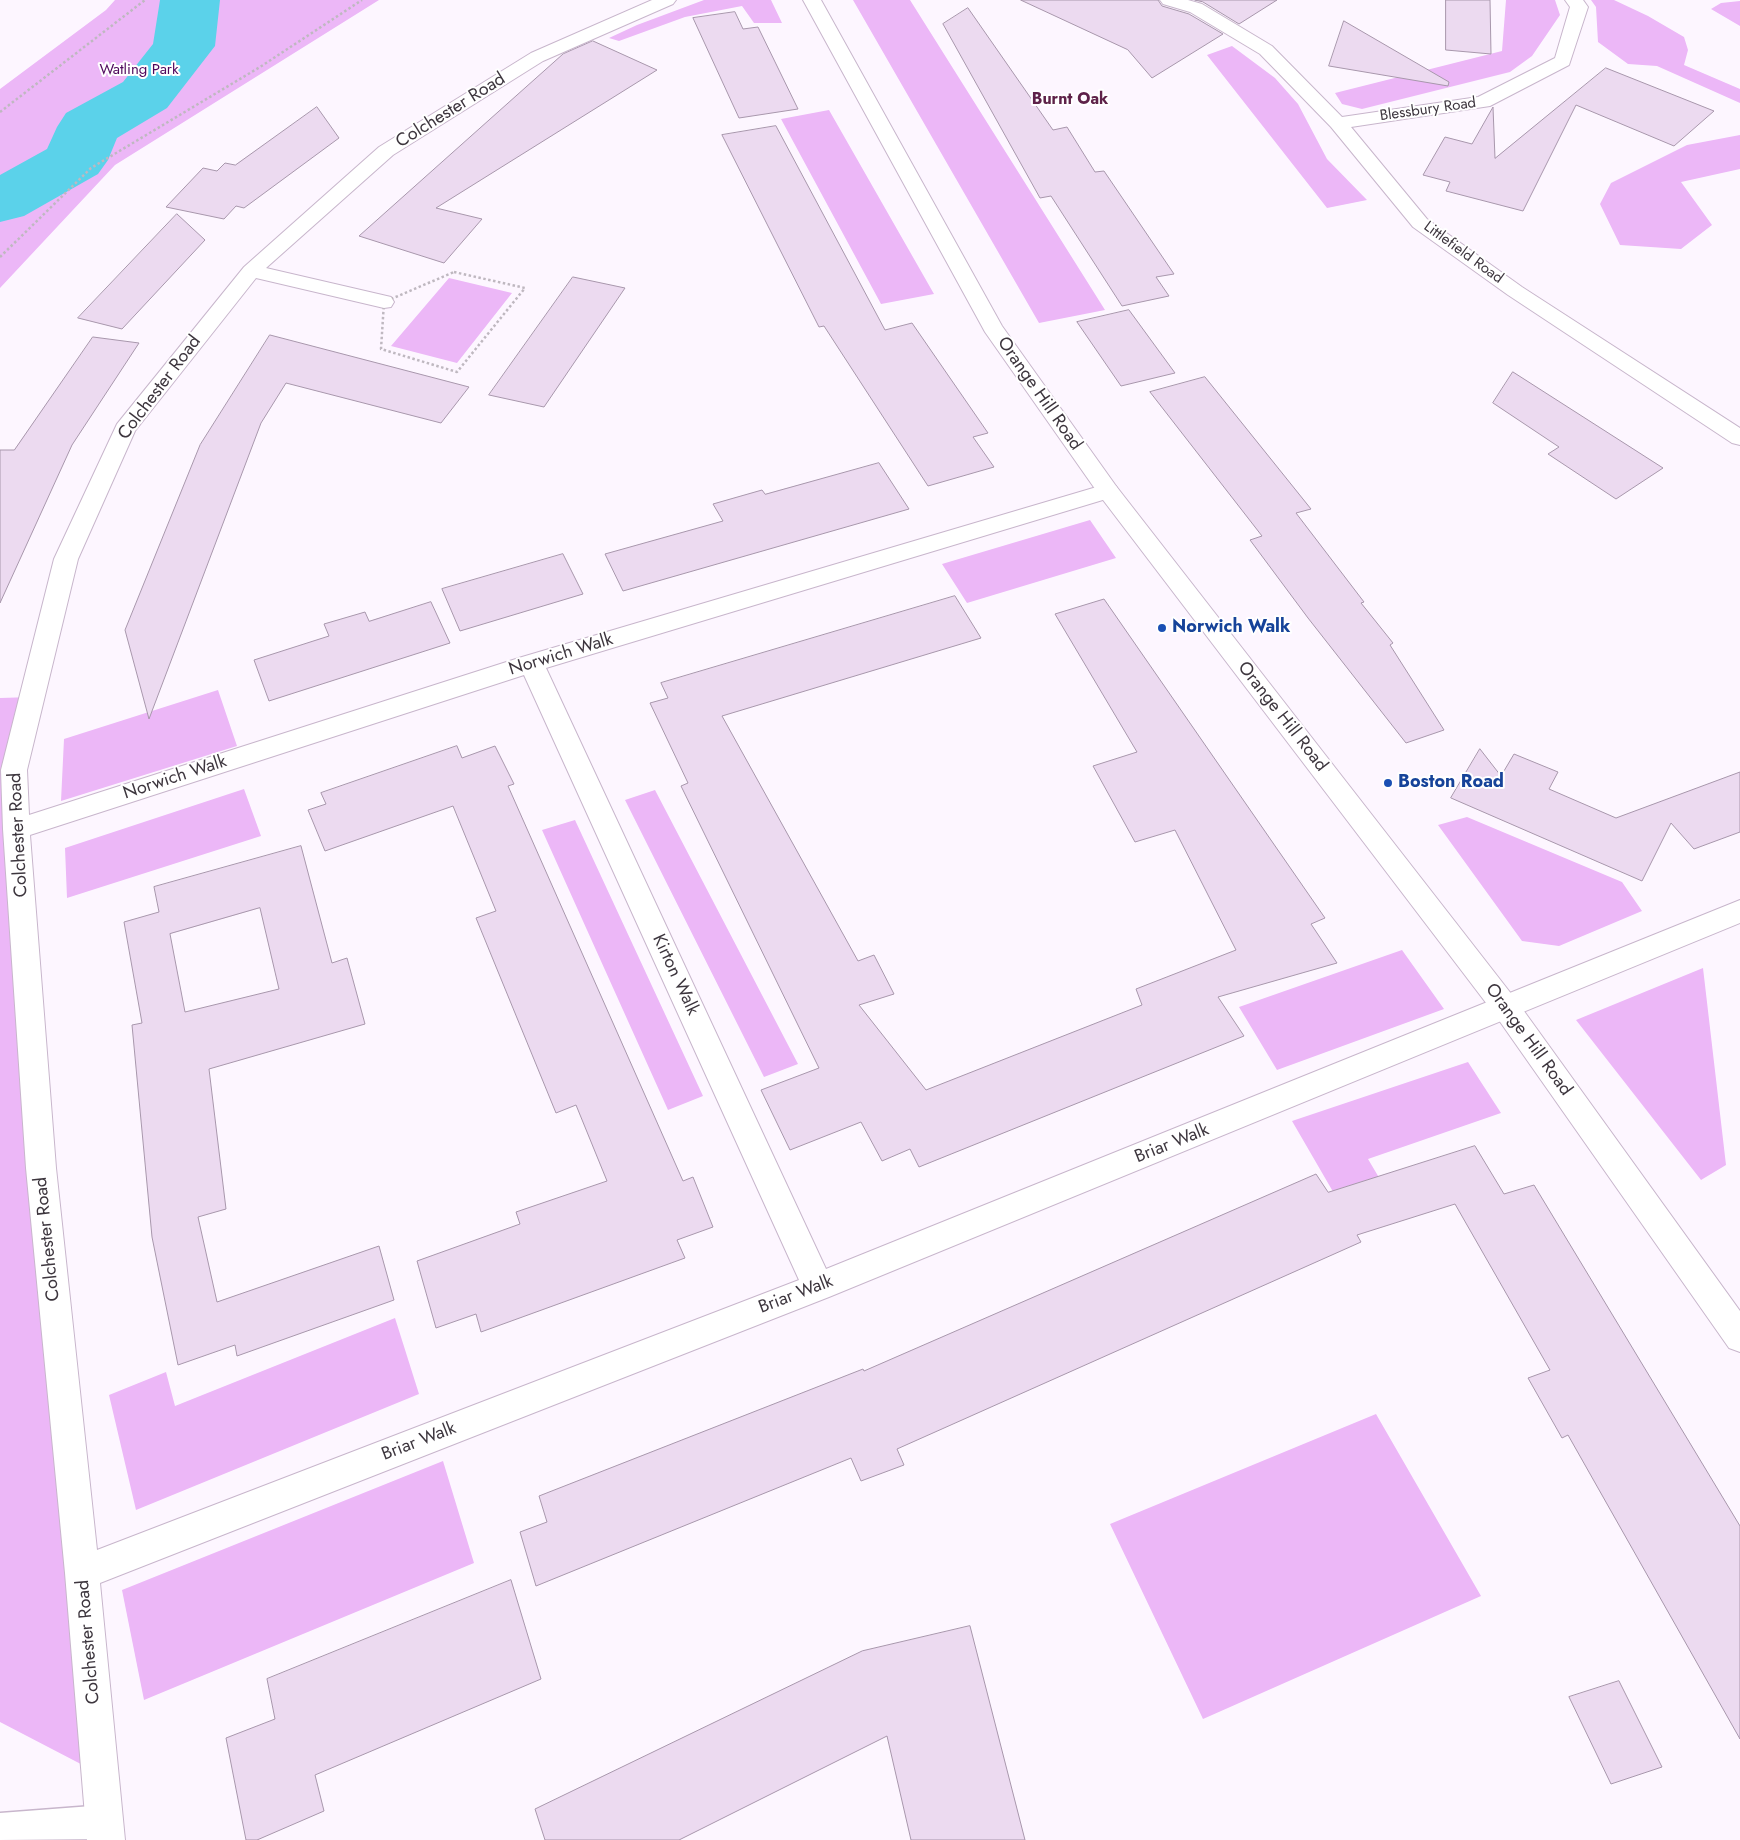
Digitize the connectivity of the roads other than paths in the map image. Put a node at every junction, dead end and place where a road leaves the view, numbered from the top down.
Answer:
1 (667, 0) edge
2 (812, 0) edge
3 (1170, 0) edge
4 (1574, 0) edge
5 (1338, 124) junction
6 (251, 271) junction
7 (384, 302) road end
8 (1740, 438) edge
9 (1108, 491) junction
10 (531, 663) junction
11 (16, 829) junction
12 (1740, 911) edge
13 (1506, 1008) junction
14 (818, 1287) junction
15 (1740, 1337) edge
16 (82, 1573) junction
17 (0, 1830) edge
18 (105, 1831) edge

1 - 6 street, Colchester Road
2 - 9 street, Orange Hill Road
3 - 5 street, Littlefield Road
4 - 5 street, Blessbury Road
5 - 8 street, Littlefield Road
6 - 7 street
6 - 11 street, Colchester Road
9 - 10 street, Norwich Walk
9 - 13 street, Orange Hill Road
10 - 11 street, Norwich Walk
10 - 14 street, Kirton Walk
11 - 16 street, Colchester Road
12 - 13 street
13 - 14 street, Briar Walk
13 - 15 street, Orange Hill Road
14 - 16 street, Briar Walk
16 - 18 street, Colchester Road
17 - 18 lane

